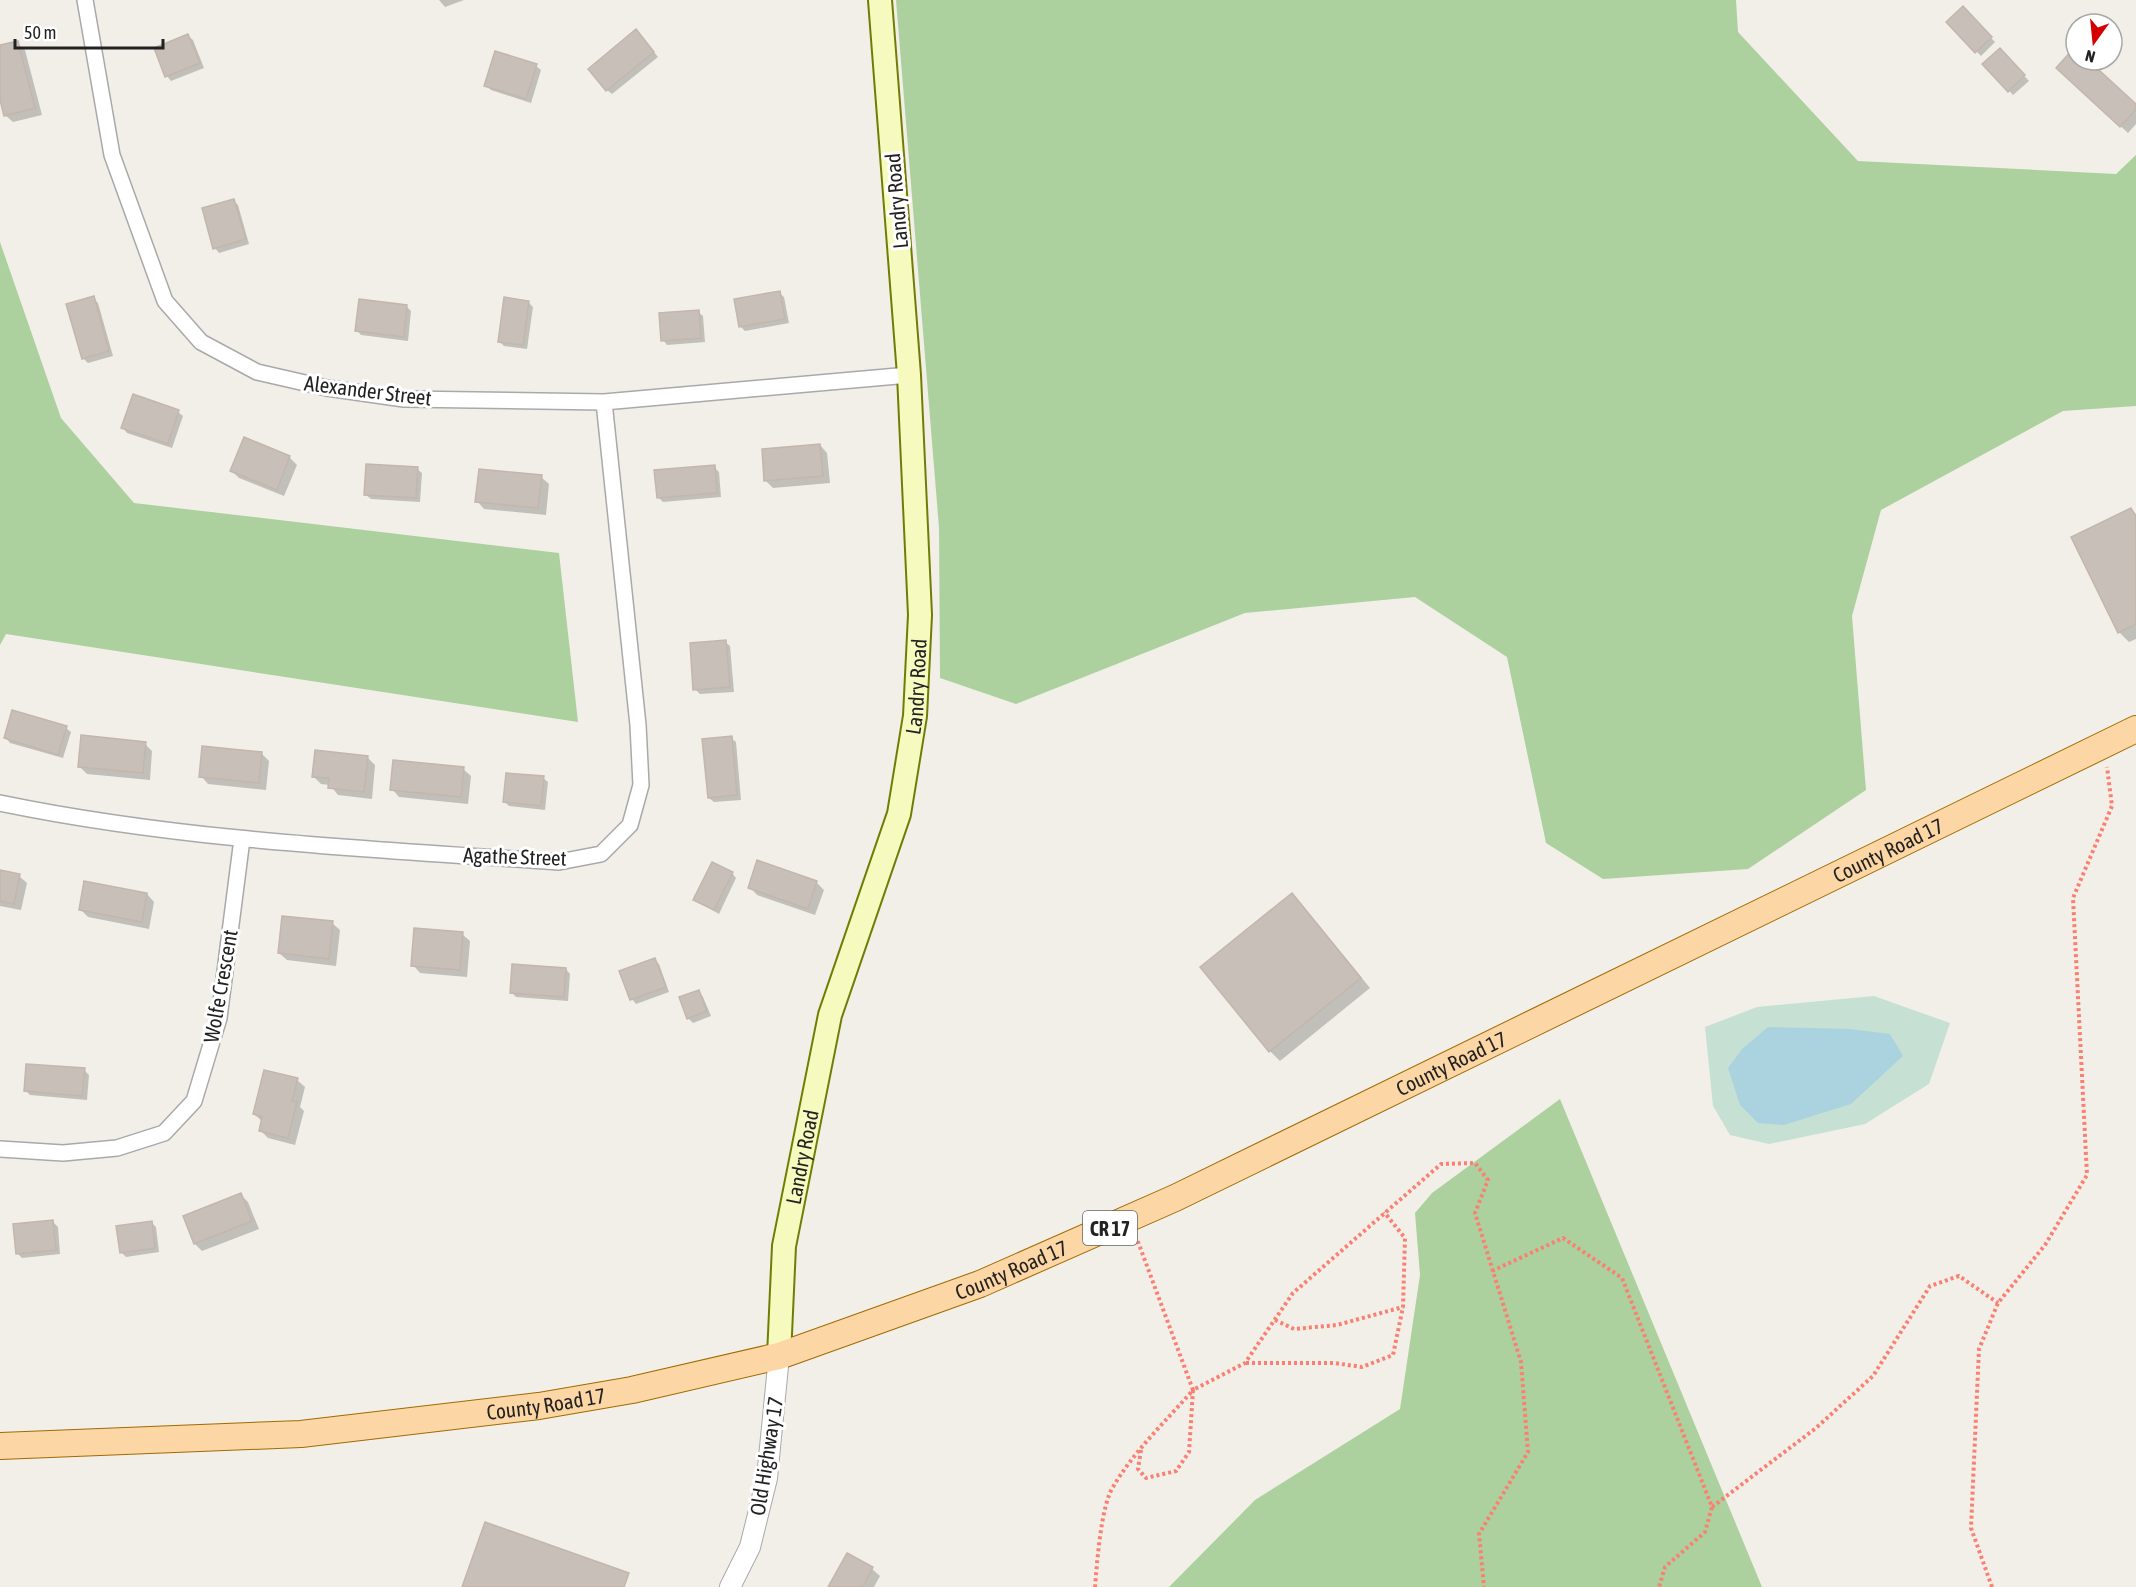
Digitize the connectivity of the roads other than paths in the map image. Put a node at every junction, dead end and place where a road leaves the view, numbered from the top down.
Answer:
1 (85, 0) edge
2 (880, 0) edge
3 (909, 375) junction
4 (604, 402) junction
5 (2136, 729) edge
6 (0, 803) edge
7 (242, 839) junction
8 (0, 1149) edge
9 (779, 1356) junction
10 (0, 1446) edge
11 (730, 1587) edge

1 - 4 street, Alexander Street
2 - 3 main road, Landry Road
3 - 4 street, Alexander Street
3 - 9 main road, Landry Road
4 - 7 street, Agathe Street
5 - 9 main road, County Road 17 / CR 17
6 - 7 street, Agathe Street
7 - 8 street, Wolfe Crescent
9 - 10 main road, County Road 17 / CR 17
9 - 11 street, Old Highway 17

